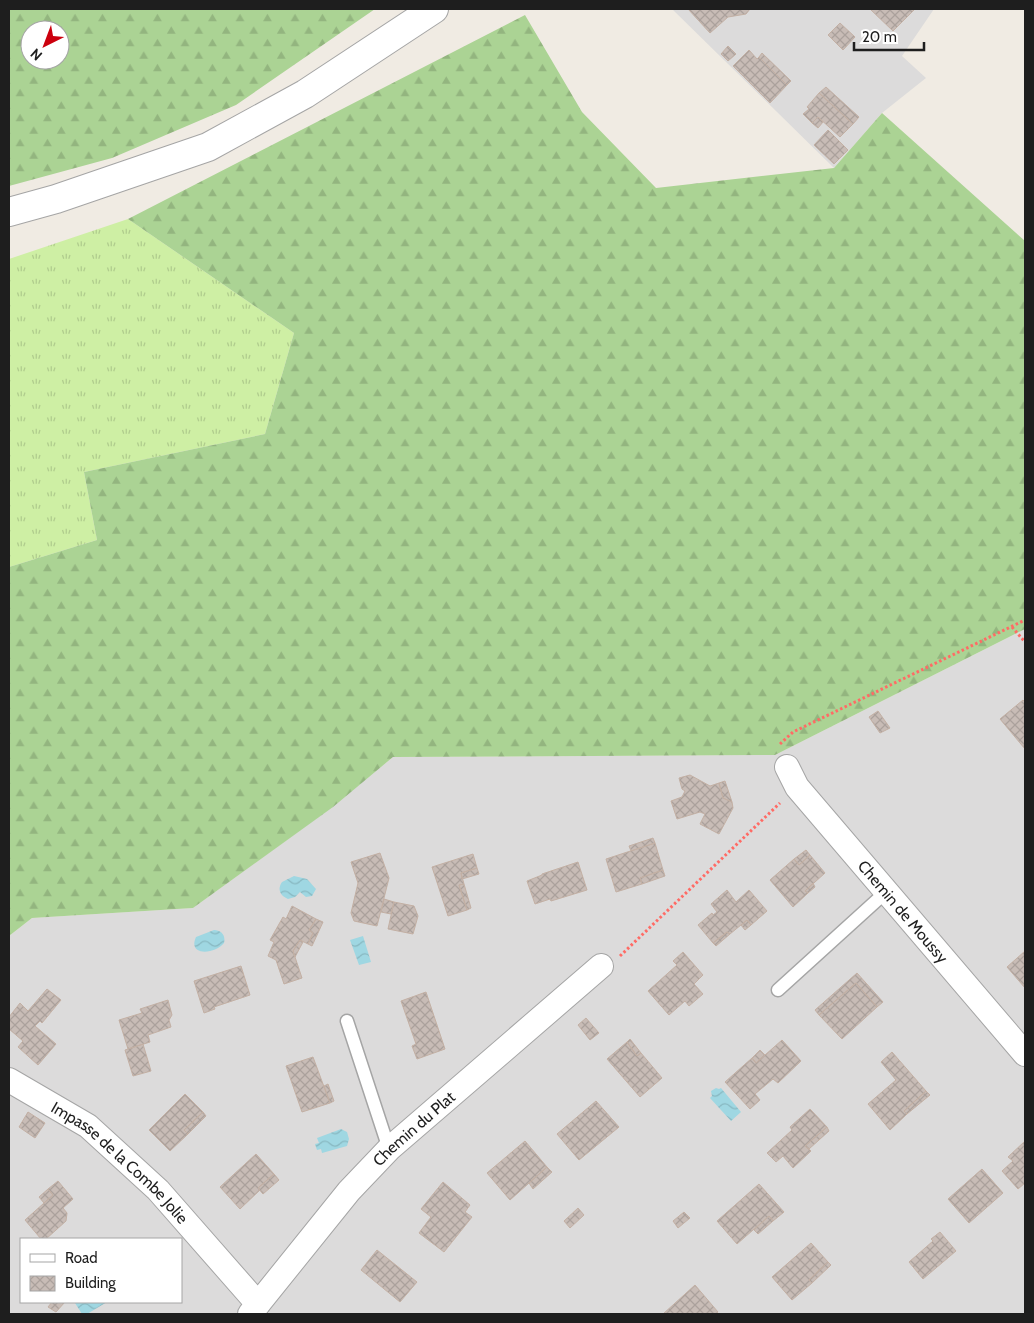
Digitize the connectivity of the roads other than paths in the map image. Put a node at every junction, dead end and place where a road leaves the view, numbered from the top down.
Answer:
1 (434, 9) edge
2 (9, 212) edge
3 (792, 777) road end
4 (886, 892) junction
5 (601, 966) road end
6 (778, 990) dead end
7 (347, 1021) dead end
8 (1025, 1054) edge
9 (9, 1080) edge
10 (389, 1148) junction
11 (254, 1309) edge

1 - 2 street
3 - 4 street, Chemin de Moussy
4 - 6 lane
4 - 8 street, Chemin de Moussy
5 - 10 street, Chemin du Plat
7 - 10 lane
9 - 11 street, Impasse de la Combe Jolie
10 - 11 street, Chemin du Plat

